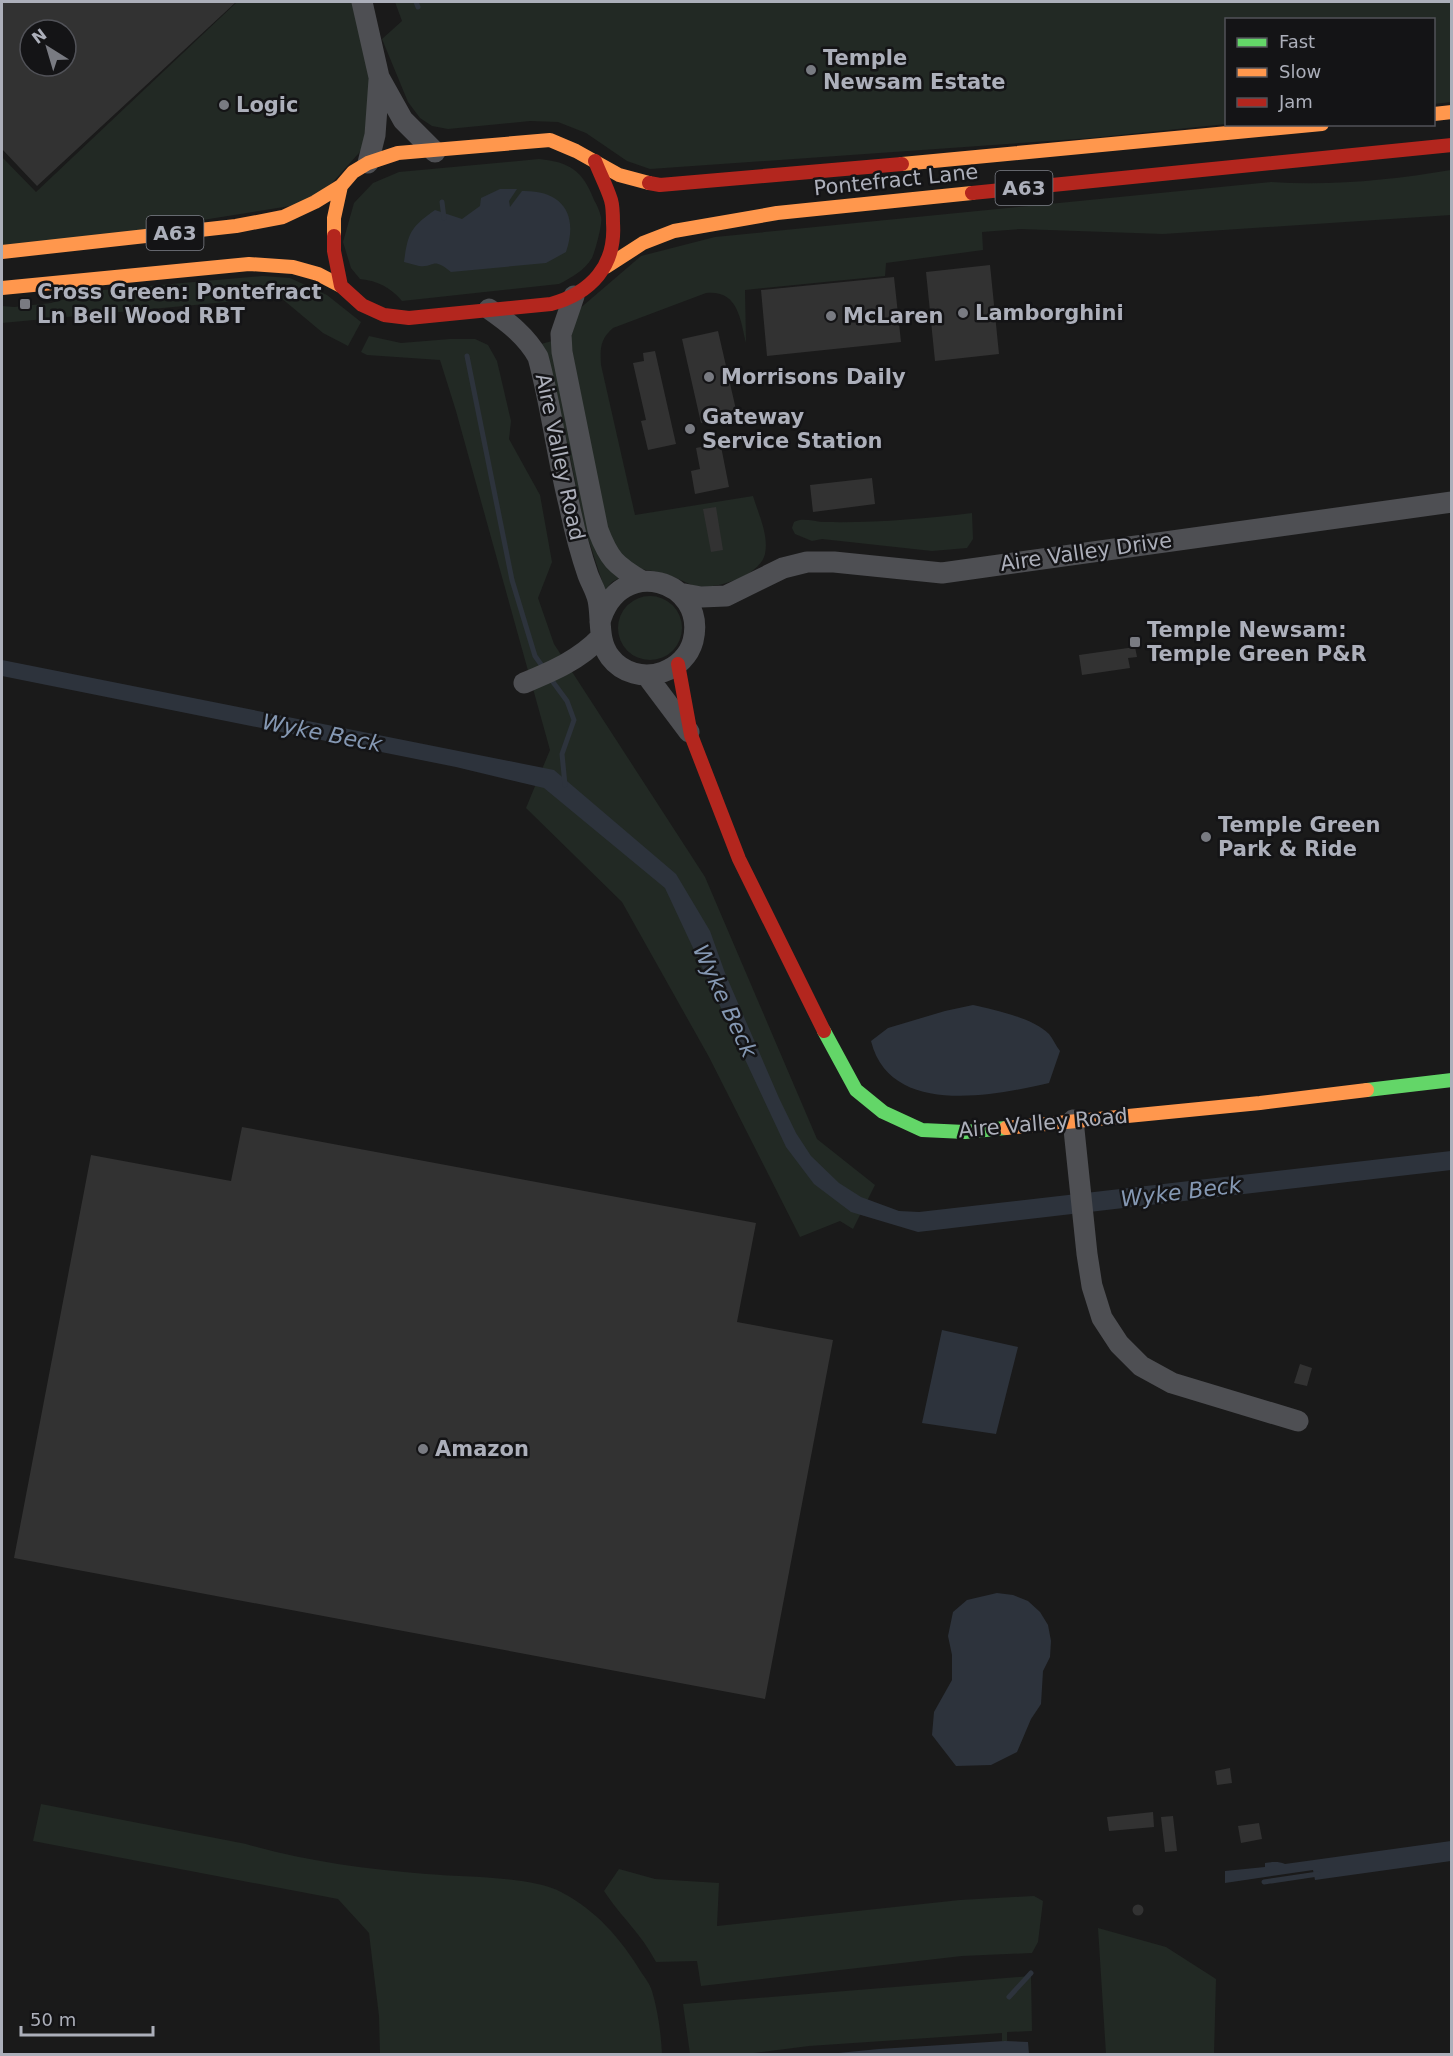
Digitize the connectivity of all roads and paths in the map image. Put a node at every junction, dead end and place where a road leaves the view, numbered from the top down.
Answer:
1 (362, 2) edge
2 (380, 77) junction
3 (1452, 112) edge
4 (1435, 114) edge
5 (1301, 126) edge
6 (1452, 145) edge
7 (435, 152) junction
8 (595, 161) junction
9 (368, 163) junction
10 (341, 186) junction
11 (2, 252) edge
12 (606, 267) junction
13 (341, 286) junction
14 (2, 288) edge
15 (574, 296) junction
16 (489, 309) junction
17 (1452, 502) edge
18 (642, 581) junction
19 (679, 593) junction
20 (726, 596) junction
21 (601, 629) junction
22 (695, 631) junction
23 (678, 664) junction
24 (620, 666) junction
25 (559, 668) junction
26 (647, 676) junction
27 (524, 683) dead end
28 (691, 735) junction
29 (1452, 1080) edge
30 (1073, 1120) junction
31 (1299, 1421) dead end

1 - 2 street
2 - 7 street
2 - 9 street
3 - 4 main road
5 - 8 main road, Pontefract Lane / A63
6 - 12 main road, Pontefract Lane / A63
7 - 8 main road, A63
7 - 9 main road, A63
8 - 12 main road
9 - 10 main road, A63
10 - 11 main road, A63
10 - 13 main road
12 - 15 main road, A63
13 - 14 main road, A63
13 - 16 main road, A63
15 - 16 main road, A63
15 - 18 street, Aire Valley Road
16 - 21 street, Aire Valley Road
17 - 20 street, Aire Valley Drive
18 - 19 street, Aire Valley Road
18 - 21 street
19 - 20 street, Aire Valley Drive
19 - 22 street
20 - 22 street, Aire Valley Drive
21 - 24 street, Aire Valley Road
21 - 25 street
22 - 23 street
23 - 26 street
23 - 28 main road, Aire Valley Road
24 - 25 street
24 - 26 street
25 - 27 street
26 - 28 street, Aire Valley Road
28 - 30 main road, Aire Valley Road
29 - 30 main road, Aire Valley Road
30 - 31 street

